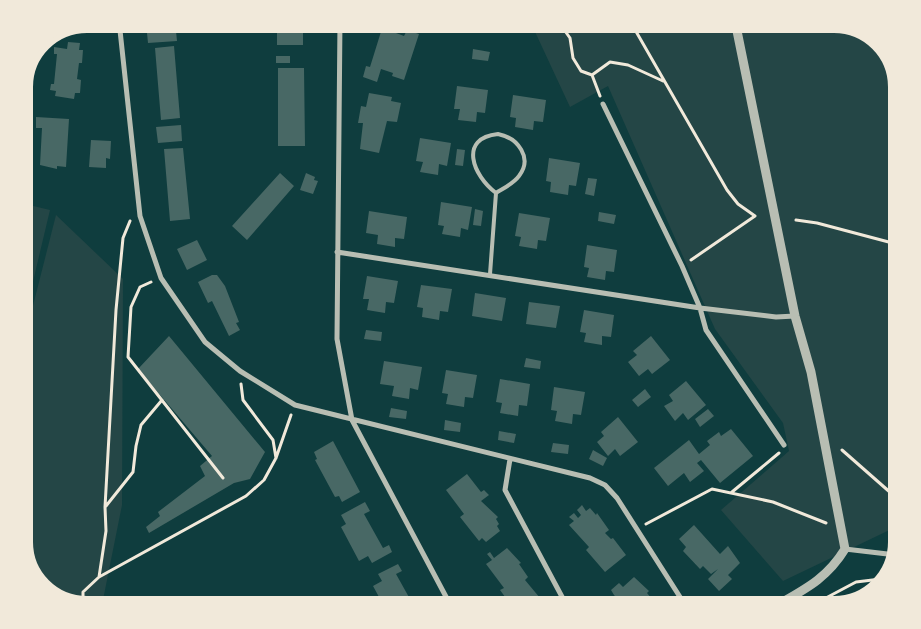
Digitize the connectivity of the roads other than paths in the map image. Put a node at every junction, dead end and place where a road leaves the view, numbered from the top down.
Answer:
1 (120, 30) edge
2 (340, 30) edge
3 (738, 30) edge
4 (603, 104) road end
5 (496, 193) junction
6 (337, 252) junction
7 (490, 274) junction
8 (700, 308) junction
9 (795, 316) junction
10 (352, 420) junction
11 (784, 445) road end
12 (510, 459) junction
13 (845, 549) junction
14 (890, 554) edge
15 (447, 599) edge
16 (563, 599) edge
17 (682, 599) edge
18 (788, 599) edge

1 - 10 street
2 - 6 street
3 - 9 street
4 - 8 street
5 - 5 lane
5 - 7 lane
6 - 7 street
6 - 10 street
7 - 8 street
8 - 9 street
8 - 11 street
9 - 13 street
10 - 12 street
10 - 15 street
12 - 16 street
12 - 17 street
13 - 14 street
13 - 18 street

